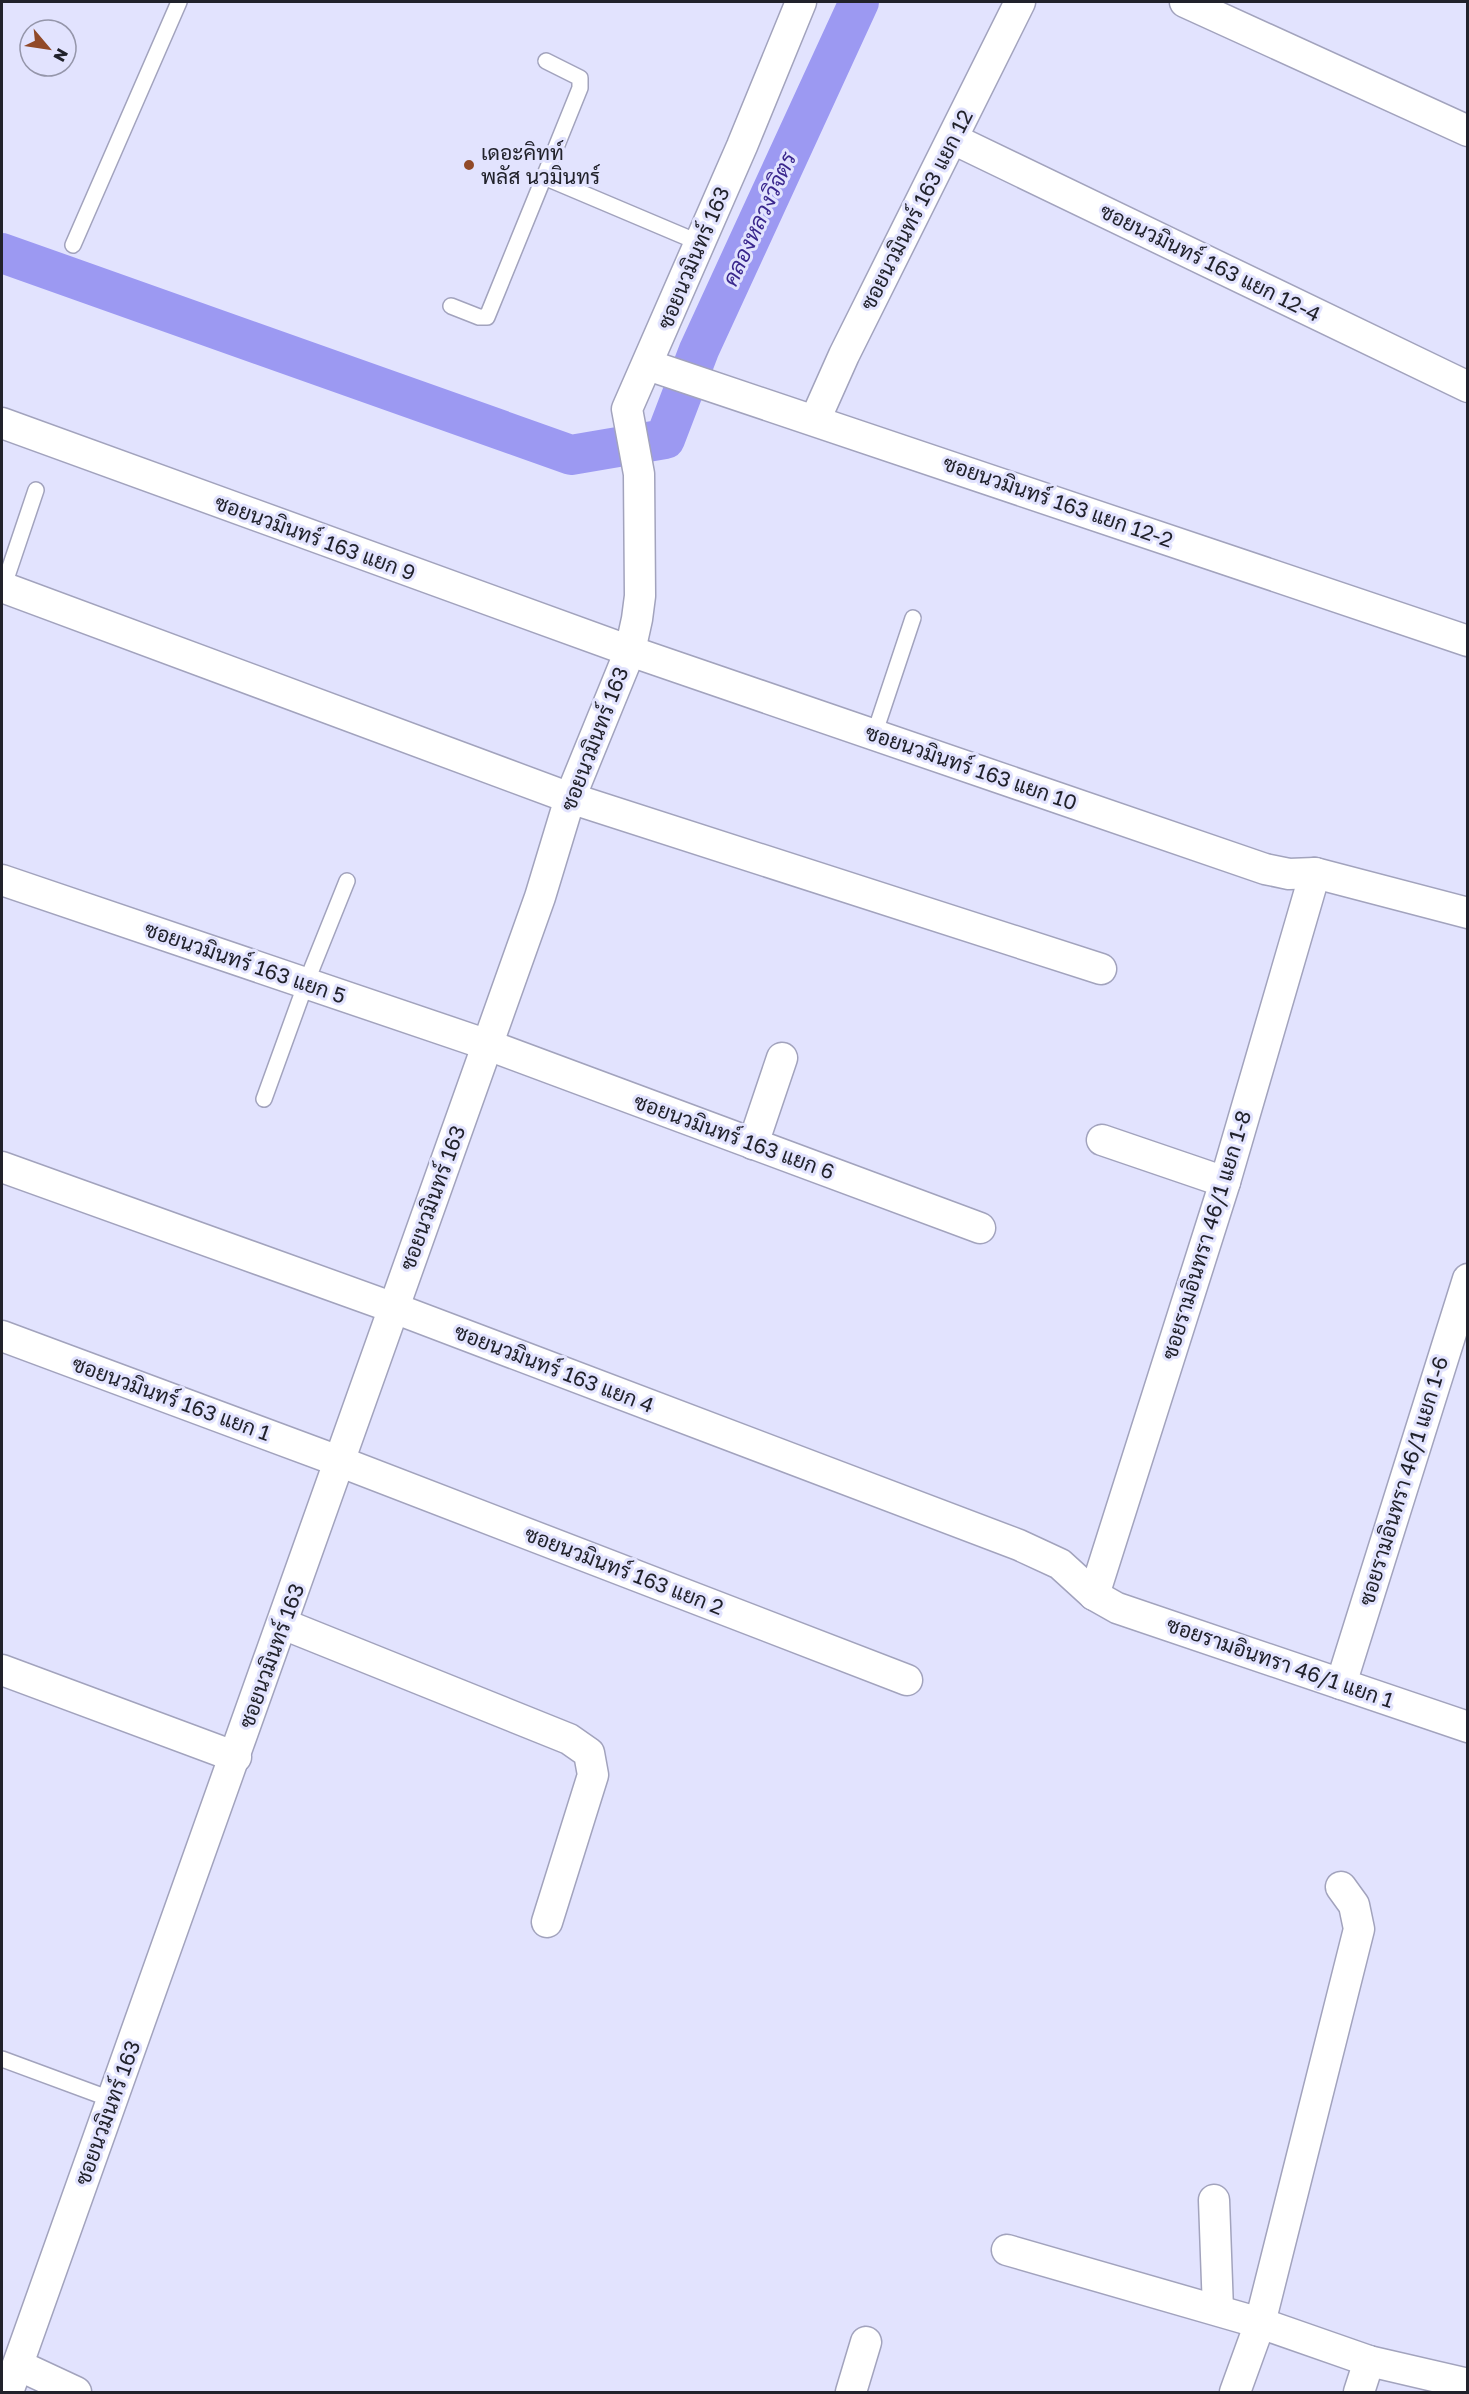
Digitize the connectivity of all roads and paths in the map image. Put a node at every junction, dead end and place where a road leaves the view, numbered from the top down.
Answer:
1 (179, 2) edge
2 (801, 2) edge
3 (1020, 2) edge
4 (1185, 2) edge
5 (546, 61) dead end
6 (1467, 130) edge
7 (953, 139) junction
8 (544, 177) junction
9 (700, 243) junction
10 (72, 245) dead end
11 (451, 306) dead end
12 (658, 369) junction
13 (1467, 387) edge
14 (815, 420) junction
15 (2, 423) edge
16 (36, 490) dead end
17 (2, 587) edge
18 (912, 618) dead end
19 (1467, 641) edge
20 (630, 651) junction
21 (874, 735) junction
22 (570, 798) junction
23 (1315, 873) junction
24 (2, 880) edge
25 (347, 881) dead end
26 (1467, 913) edge
27 (1101, 969) dead end
28 (306, 983) junction
29 (488, 1046) junction
30 (782, 1058) dead end
31 (264, 1099) dead end
32 (1102, 1140) dead end
33 (753, 1144) junction
34 (2, 1167) edge
35 (1225, 1182) junction
36 (980, 1228) dead end
37 (1467, 1279) edge
38 (394, 1308) junction
39 (2, 1336) edge
40 (341, 1462) junction
41 (1094, 1595) junction
42 (284, 1624) junction
43 (2, 1670) edge
44 (908, 1680) dead end
45 (1341, 1684) junction
46 (1467, 1727) edge
47 (236, 1757) junction
48 (1341, 1887) dead end
49 (547, 1922) dead end
50 (2, 2059) edge
51 (113, 2100) junction
52 (1214, 2200) dead end
53 (1007, 2250) dead end
54 (1218, 2310) junction
55 (1260, 2323) junction
56 (866, 2342) dead end
57 (1369, 2361) junction
58 (13, 2379) edge
59 (1467, 2384) edge
60 (76, 2392) edge
61 (851, 2392) edge
62 (1235, 2392) edge
63 (1359, 2392) edge

1 - 10 lane
2 - 9 street, ซอยนวมินทร์ 163
3 - 7 street, ซอยนวมินทร์ 163 แยก 12
4 - 6 street
5 - 8 lane
7 - 13 street, ซอยนวมินทร์ 163 แยก 12-4
7 - 14 street, ซอยนวมินทร์ 163 แยก 12
8 - 9 lane
8 - 11 lane
9 - 12 street, ซอยนวมินทร์ 163
12 - 14 street, ซอยนวมินทร์ 163 แยก 12-2
12 - 20 street, ซอยนวมินทร์ 163
14 - 19 street, ซอยนวมินทร์ 163 แยก 12-2
15 - 20 street, ซอยนวมินทร์ 163 แยก 9
16 - 17 lane
17 - 22 street
18 - 21 lane
20 - 21 street, ซอยนวมินทร์ 163 แยก 10
20 - 22 street, ซอยนวมินทร์ 163
21 - 23 street, ซอยนวมินทร์ 163 แยก 10
22 - 27 street
22 - 29 street, ซอยนวมินทร์ 163
23 - 26 street, ซอยนวมินทร์ 163 แยก 10
23 - 35 street, ซอยรามอินทรา 46/1 แยก 1-8
24 - 28 street, ซอยนวมินทร์ 163 แยก 5
25 - 28 lane
28 - 29 street, ซอยนวมินทร์ 163 แยก 5
28 - 31 lane
29 - 33 street, ซอยนวมินทร์ 163 แยก 6
29 - 38 street, ซอยนวมินทร์ 163
30 - 33 street
32 - 35 street
33 - 36 street, ซอยนวมินทร์ 163 แยก 6
34 - 38 street, ซอยนวมินทร์ 163 แยก 4
35 - 41 street, ซอยรามอินทรา 46/1 แยก 1-8
37 - 45 street, ซอยรามอินทรา 46/1 แยก 1-6
38 - 40 street, ซอยนวมินทร์ 163
38 - 41 street, ซอยนวมินทร์ 163 แยก 4
39 - 40 street, ซอยนวมินทร์ 163 แยก 1
40 - 42 street, ซอยนวมินทร์ 163
40 - 44 street, ซอยนวมินทร์ 163 แยก 2
41 - 45 street, ซอยรามอินทรา 46/1 แยก 1
42 - 47 street, ซอยนวมินทร์ 163
42 - 49 street
43 - 47 street
45 - 46 street, ซอยรามอินทรา 46/1 แยก 1
47 - 51 street, ซอยนวมินทร์ 163
48 - 55 street
50 - 51 lane
51 - 58 street, ซอยนวมินทร์ 163
52 - 54 street
53 - 54 street
54 - 55 street
55 - 57 street
55 - 62 street
56 - 61 street
57 - 59 street
57 - 63 street
58 - 60 street

